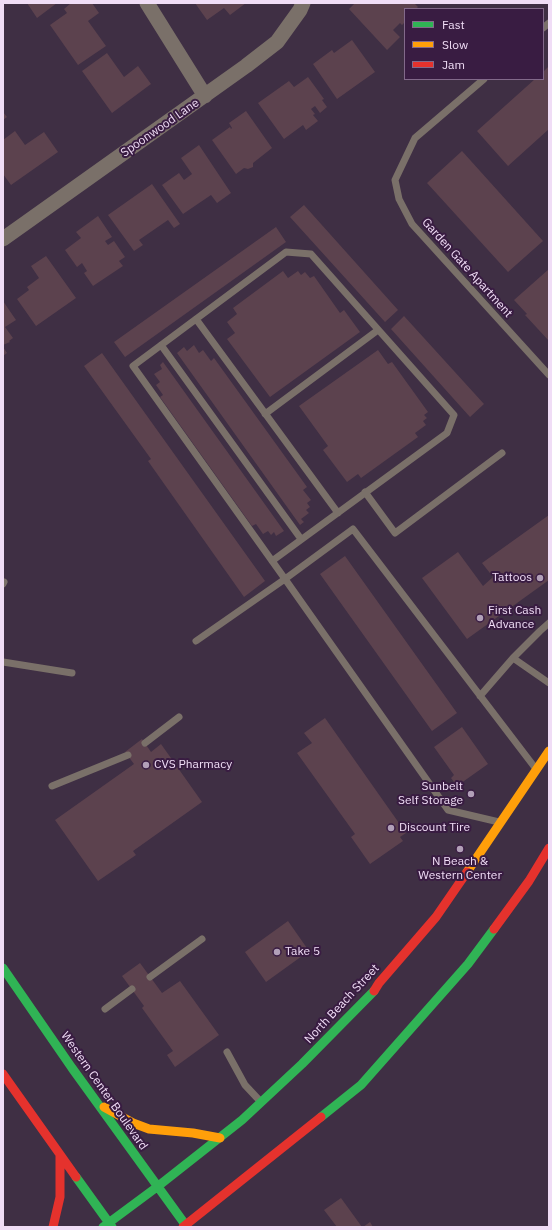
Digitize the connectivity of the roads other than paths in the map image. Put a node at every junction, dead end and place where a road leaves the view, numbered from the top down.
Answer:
1 (147, 3) edge
2 (303, 3) edge
3 (483, 80) edge
4 (205, 96) junction
5 (3, 238) edge
6 (196, 319) junction
7 (378, 330) junction
8 (161, 345) junction
9 (549, 375) edge
10 (265, 414) junction
11 (502, 453) dead end
12 (365, 492) junction
13 (338, 513) junction
14 (301, 539) junction
15 (272, 561) junction
16 (284, 579) junction
17 (549, 623) edge
18 (196, 641) dead end
19 (513, 658) junction
20 (3, 662) edge
21 (72, 673) dead end
22 (549, 683) edge
23 (480, 696) junction
24 (179, 718) dead end
25 (145, 743) dead end
26 (549, 751) edge
27 (128, 755) dead end
28 (537, 770) junction
29 (52, 786) dead end
30 (501, 822) junction
31 (549, 848) edge
32 (202, 939) dead end
33 (3, 968) edge
34 (150, 976) dead end
35 (132, 989) dead end
36 (105, 1009) dead end
37 (227, 1052) dead end
38 (3, 1074) edge
39 (94, 1098) junction
40 (261, 1102) junction
41 (220, 1138) junction
42 (60, 1156) junction
43 (158, 1187) junction
44 (108, 1226) edge
45 (185, 1226) edge
46 (53, 1227) edge

1 - 4 street
2 - 4 street, Spoonwood Lane
3 - 9 lane, Garden Gate Apartment
4 - 5 street, Spoonwood Lane
6 - 7 lane
6 - 8 lane
6 - 10 lane
7 - 10 lane
7 - 12 lane
8 - 14 lane
8 - 15 lane
10 - 13 lane
11 - 12 lane
12 - 13 lane
13 - 14 lane
14 - 15 lane
15 - 16 lane
16 - 18 lane
16 - 23 lane
16 - 30 lane
17 - 19 lane
19 - 22 lane
19 - 23 lane
20 - 21 lane
23 - 28 lane
24 - 25 lane
26 - 28 main road, North Beach Street
27 - 29 lane
28 - 30 main road, North Beach Street
30 - 40 main road, North Beach Street
31 - 45 main road
32 - 34 lane
33 - 39 main road, Western Center Boulevard
35 - 36 lane
37 - 40 lane
38 - 42 main road
39 - 41 main road
39 - 43 main road, Western Center Boulevard
40 - 41 main road, North Beach Street
41 - 43 main road, North Beach Street
42 - 44 main road
42 - 46 main road
43 - 44 main road, North Beach Street
43 - 45 main road, Western Center Boulevard

